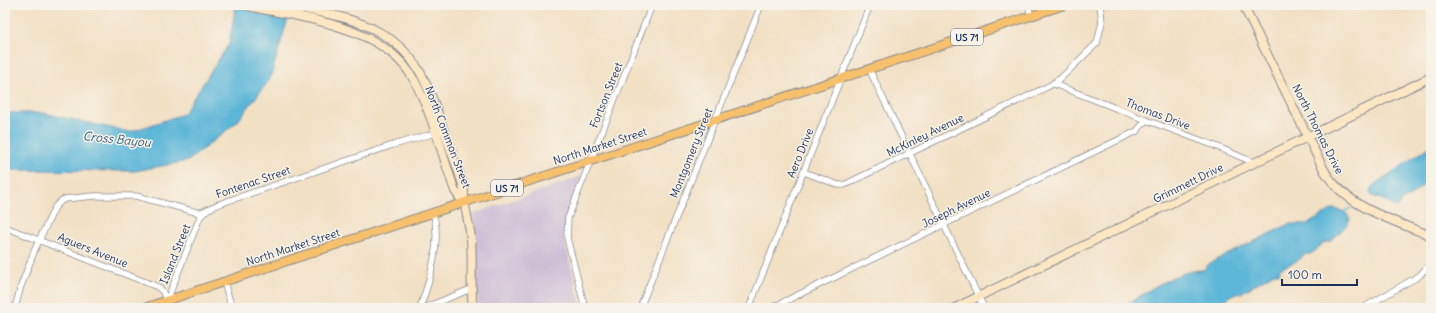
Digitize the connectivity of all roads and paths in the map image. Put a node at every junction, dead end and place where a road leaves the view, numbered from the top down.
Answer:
1 (242, 5) edge
2 (286, 5) edge
3 (652, 5) edge
4 (761, 5) edge
5 (1028, 5) edge
6 (1064, 5) edge
7 (1100, 5) edge
8 (1243, 5) edge
9 (868, 6) edge
10 (1032, 16) junction
11 (870, 69) junction
12 (1431, 77) edge
13 (840, 79) junction
14 (1054, 84) junction
15 (715, 120) junction
16 (1146, 120) junction
17 (444, 130) junction
18 (434, 133) junction
19 (1309, 137) junction
20 (910, 154) junction
21 (590, 162) junction
22 (1255, 163) junction
23 (804, 172) junction
24 (463, 202) junction
25 (207, 210) junction
26 (433, 213) junction
27 (944, 224) junction
28 (5, 227) edge
29 (1431, 236) edge
30 (40, 240) junction
31 (1431, 263) edge
32 (224, 282) junction
33 (471, 289) junction
34 (979, 296) junction
35 (165, 304) edge
36 (15, 308) edge
37 (144, 308) edge
38 (232, 308) edge
39 (420, 308) edge
40 (424, 308) edge
41 (473, 308) edge
42 (585, 308) edge
43 (640, 308) edge
44 (749, 308) edge
45 (771, 308) edge
46 (955, 308) edge
47 (984, 308) edge
48 (1363, 308) edge

1 - 18 main road, North Common Street
2 - 17 main road, North Common Street
3 - 21 street, Fortson Street
4 - 15 street, Montgomery Street
5 - 10 street
6 - 10 main road, North Market Street / US 71
7 - 14 street, McKinley Avenue
8 - 19 main road, North Thomas Drive
9 - 13 street, Aero Drive
10 - 11 main road, North Market Street / US 71
11 - 13 main road, North Market Street / US 71
11 - 20 street
12 - 19 main road, Grimmett Drive
13 - 15 main road, North Market Street / US 71
13 - 23 street, Aero Drive
14 - 16 street, Thomas Drive
14 - 20 street, McKinley Avenue
15 - 21 main road, North Market Street / US 71
15 - 43 street, Montgomery Street
16 - 22 street, Thomas Drive
16 - 27 street, Joseph Avenue
17 - 18 street, Fontenac Street
17 - 24 main road, North Common Street
18 - 24 main road, North Common Street
18 - 25 street, Fontenac Street
19 - 22 main road, Grimmett Drive
19 - 29 main road, North Thomas Drive
20 - 23 street, McKinley Avenue
20 - 27 street
21 - 24 main road, North Market Street / US 71
21 - 42 street, Fortson Street
22 - 34 main road, Grimmett Drive
23 - 44 street, Aero Drive
24 - 26 main road, North Market Street / US 71
24 - 33 main road, North Common Street
25 - 30 street, Fontenac Street
25 - 35 street, Island Street
26 - 32 main road, North Market Street / US 71
26 - 39 street
27 - 34 street
27 - 45 street, Joseph Avenue
28 - 30 street, Aguers Avenue
30 - 35 street, Aguers Avenue
30 - 36 street
31 - 48 street
32 - 35 main road, North Market Street / US 71
32 - 38 street
33 - 40 street
33 - 41 main road, North Common Street
34 - 46 main road, Grimmett Drive
34 - 47 street
35 - 37 main road, North Market Street / US 71

